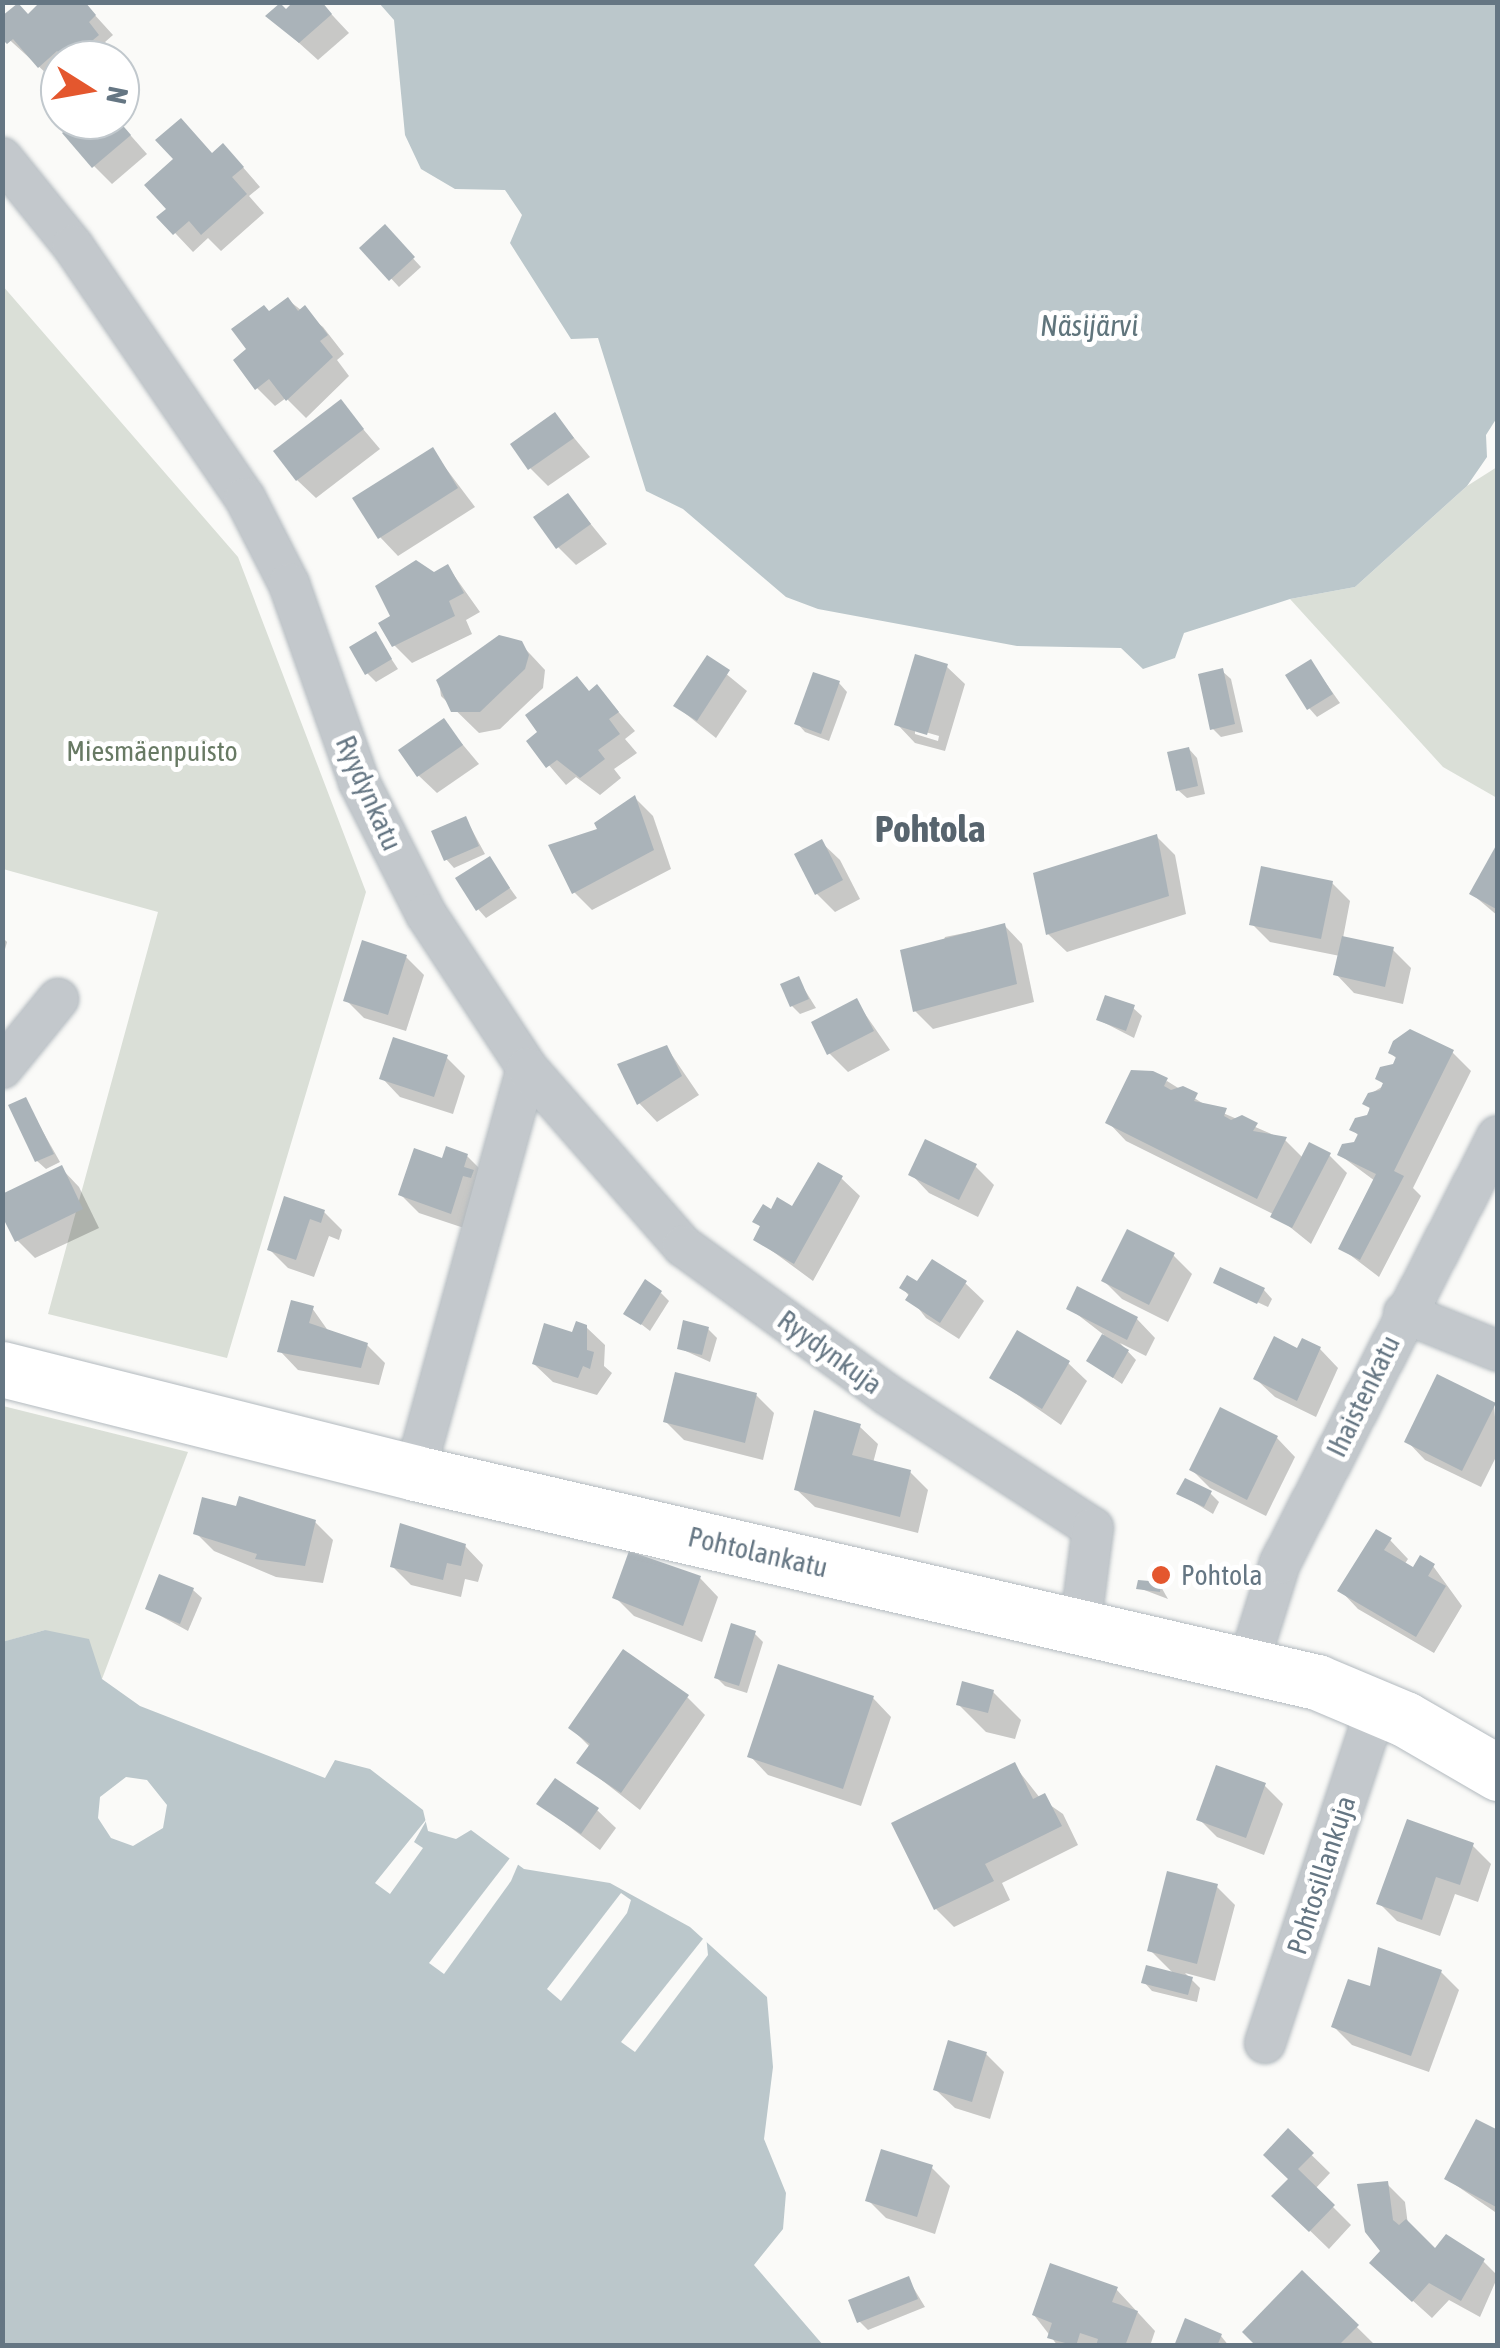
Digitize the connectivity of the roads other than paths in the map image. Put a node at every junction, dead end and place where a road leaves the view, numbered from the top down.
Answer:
1 (2, 158) edge
2 (58, 999) dead end
3 (2, 1068) edge
4 (526, 1068) junction
5 (1498, 1136) edge
6 (1404, 1313) junction
7 (1498, 1351) edge
8 (2, 1369) edge
9 (415, 1473) junction
10 (1080, 1628) junction
11 (1248, 1665) junction
12 (1377, 1706) junction
13 (1498, 1773) edge
14 (1266, 2044) dead end

1 - 4 street, Ryydynkatu
2 - 3 street
4 - 9 street
4 - 10 street, Ryydynkuja
5 - 6 street, Ihaistenkatu
6 - 7 street
6 - 11 street, Ihaistenkatu
8 - 9 main road, Pohtolankatu
9 - 10 main road, Pohtolankatu
10 - 11 main road, Pohtolankatu
11 - 12 main road, Pohtolankatu
12 - 13 main road, Pohtolankatu
12 - 14 street, Pohtosillankuja

